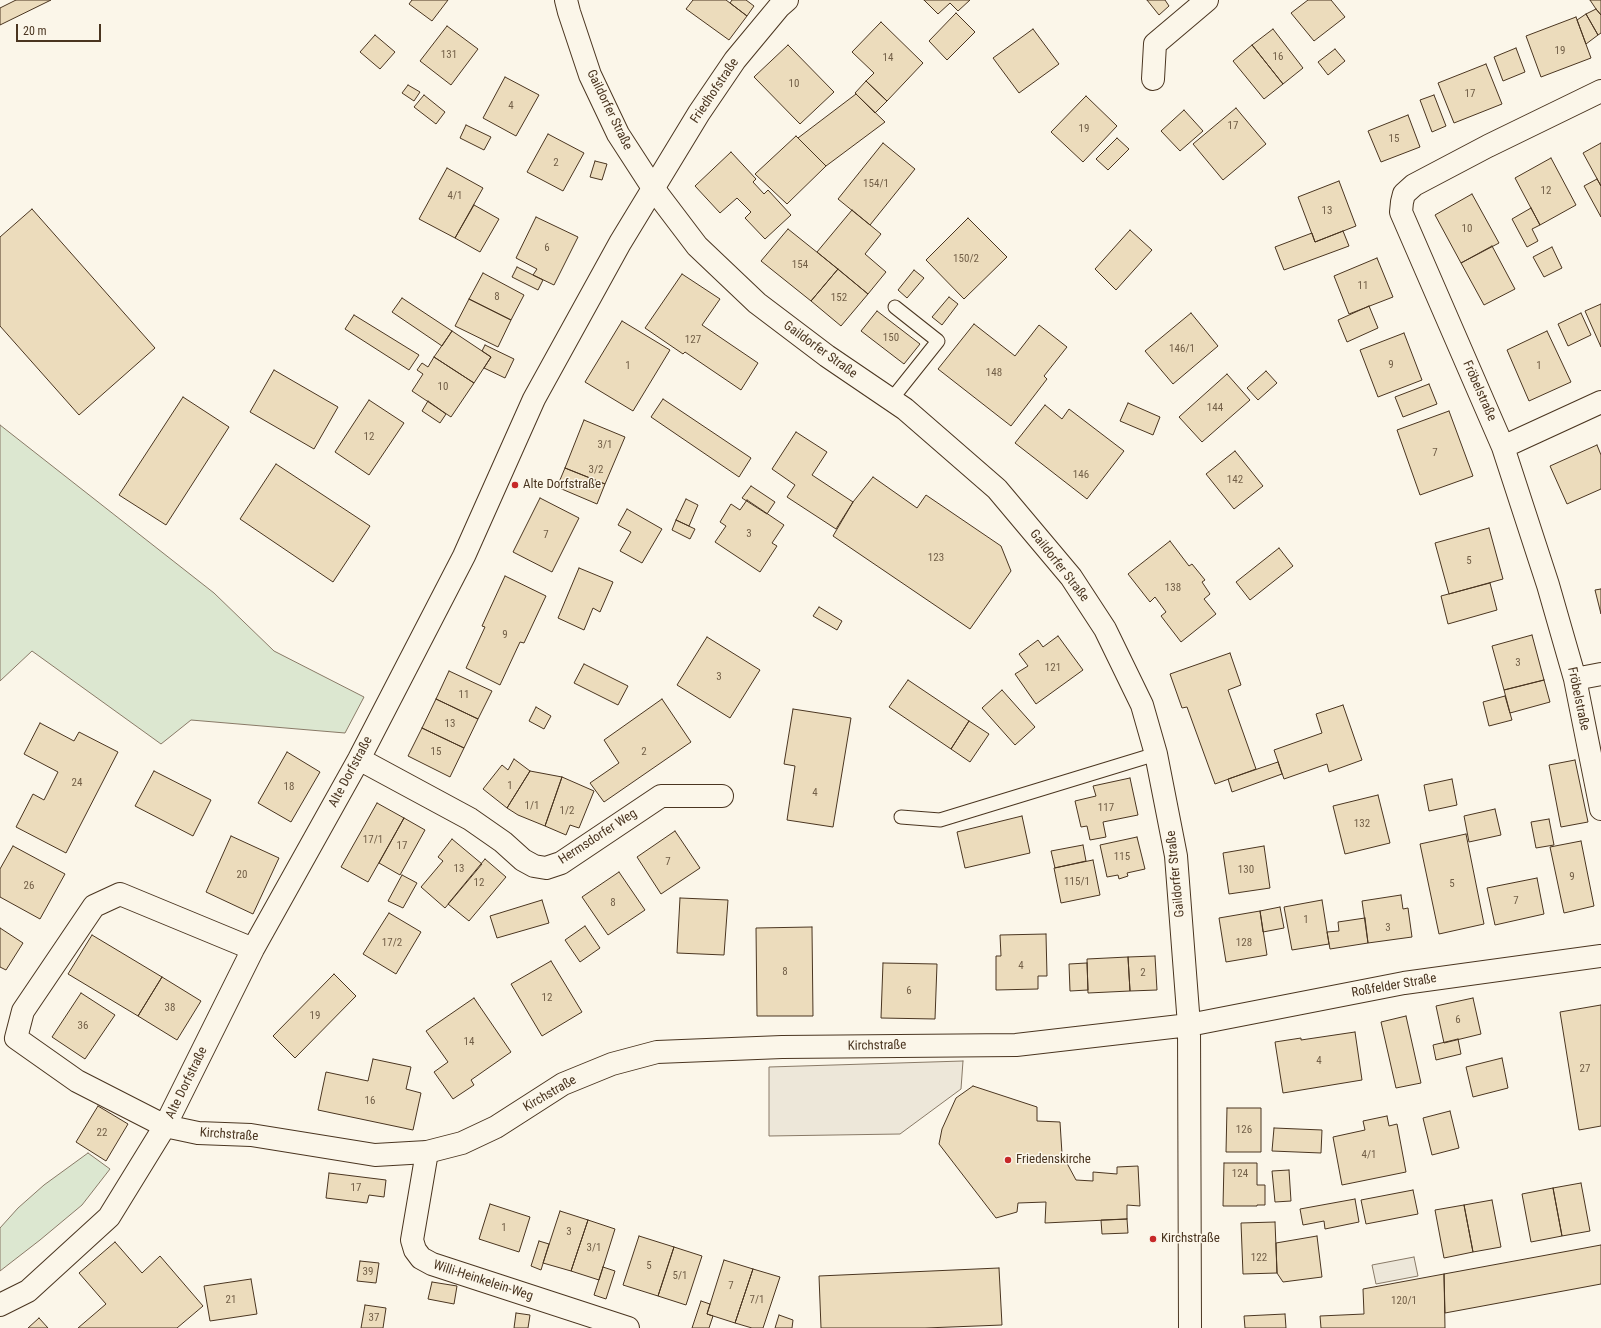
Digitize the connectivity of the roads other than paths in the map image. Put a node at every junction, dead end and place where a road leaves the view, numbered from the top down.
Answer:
1 (566, 0) edge
2 (787, 0) edge
3 (1207, 0) edge
4 (1153, 79) dead end
5 (1601, 91) edge
6 (653, 188) junction
7 (895, 306) dead end
8 (891, 400) junction
9 (1601, 402) edge
10 (1503, 447) junction
11 (1601, 674) edge
12 (1574, 679) junction
13 (1156, 754) junction
14 (358, 759) junction
15 (722, 796) dead end
16 (1601, 809) edge
17 (901, 817) dead end
18 (254, 949) junction
19 (1601, 956) edge
20 (1189, 1025) junction
21 (8, 1040) edge
22 (165, 1126) junction
23 (427, 1152) junction
24 (0, 1305) edge
25 (628, 1328) edge
26 (1190, 1328) edge

1 - 6 street, Gaildorfer Straße
2 - 6 street, Friedhofstraße
3 - 4 street
5 - 10 street, Fröbelstraße
6 - 8 street, Gaildorfer Straße
6 - 14 street, Alte Dorfstraße
7 - 8 lane
8 - 13 street, Gaildorfer Straße
9 - 10 street
10 - 12 street, Fröbelstraße
11 - 12 street
12 - 16 street, Fröbelstraße
13 - 17 lane
13 - 20 street, Gaildorfer Straße
14 - 15 street, Hermsdorfer Weg
14 - 18 street, Alte Dorfstraße
18 - 21 street, Alte Dorfstraße
18 - 22 street, Alte Dorfstraße
19 - 20 street, Roßfelder Straße
20 - 23 street, Kirchstraße
20 - 26 street, Gaildorfer Straße
21 - 22 street, Alte Dorfstraße
22 - 23 street, Kirchstraße
22 - 24 street
23 - 25 street, Willi-Heinkelein-Weg

